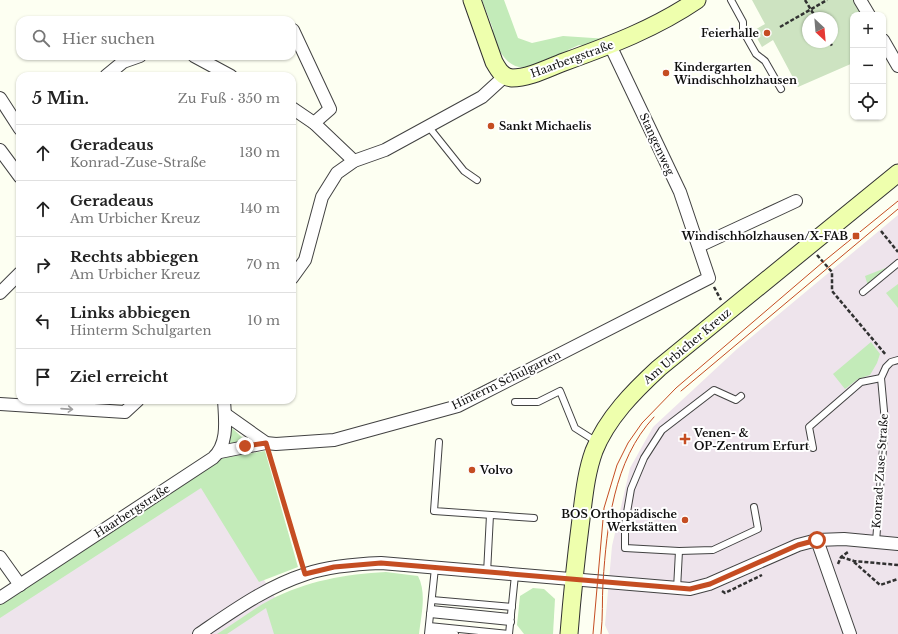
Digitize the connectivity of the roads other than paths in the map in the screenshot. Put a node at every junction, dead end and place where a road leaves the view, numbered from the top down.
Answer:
1 (472, 0) edge
2 (697, 0) edge
3 (731, 0) edge
4 (860, 0) edge
5 (867, 12) edge
6 (296, 36) edge
7 (610, 45) junction
8 (886, 45) edge
9 (119, 60) edge
10 (201, 60) edge
11 (898, 66) edge
12 (109, 72) edge
13 (224, 72) edge
14 (505, 76) junction
15 (781, 89) dead end
16 (0, 98) edge
17 (296, 111) edge
18 (16, 123) edge
19 (314, 123) junction
20 (428, 126) junction
21 (0, 150) edge
22 (354, 160) junction
23 (16, 171) edge
24 (898, 173) edge
25 (477, 180) dead end
26 (796, 201) dead end
27 (699, 246) junction
28 (898, 263) edge
29 (296, 273) edge
30 (16, 277) edge
31 (711, 282) joint
32 (863, 292) dead end
33 (0, 293) edge
34 (898, 360) edge
35 (881, 378) junction
36 (741, 396) dead end
37 (515, 402) dead end
38 (0, 404) edge
39 (134, 404) edge
40 (224, 404) edge
41 (225, 414) junction
42 (439, 442) dead end
43 (266, 443) junction
44 (599, 443) junction
45 (813, 448) dead end
46 (220, 452) junction
47 (754, 507) dead end
48 (490, 515) junction
49 (534, 518) dead end
50 (817, 540) junction
51 (880, 543) junction
52 (898, 544) edge
53 (679, 551) junction
54 (0, 557) edge
55 (435, 568) junction
56 (487, 573) junction
57 (515, 575) junction
58 (573, 580) junction
59 (20, 585) junction
60 (677, 589) junction
61 (0, 598) edge
62 (432, 600) junction
63 (512, 607) junction
64 (431, 612) junction
65 (511, 619) junction
66 (429, 630) edge
67 (199, 634) edge
68 (455, 634) edge
69 (509, 634) edge
70 (569, 634) edge
71 (850, 634) edge

1 - 14 main road
2 - 7 main road, Haarbergstraße
3 - 15 lane
4 - 5 street
6 - 19 street
7 - 14 main road, Haarbergstraße
7 - 27 street, Stangenweg
8 - 11 street
9 - 12 street
10 - 13 street
14 - 20 street
16 - 18 street
17 - 19 street
19 - 22 street
20 - 22 street
20 - 25 lane
21 - 23 street
22 - 29 street
24 - 44 main road, Am Urbicher Kreuz
26 - 27 street
27 - 31 street, Stangenweg
28 - 32 lane
30 - 33 street
31 - 43 street, Hinterm Schulgarten
34 - 35 lane
35 - 45 lane
35 - 51 lane, Konrad-Zuse-Straße
36 - 53 lane
37 - 44 lane
38 -> 39 street
40 - 41 street
41 - 43 street
41 - 46 street
42 - 48 lane
43 - 46 street, Hinterm Schulgarten
44 - 58 main road, Am Urbicher Kreuz
46 - 59 street, Haarbergstraße
47 - 53 lane
48 - 49 lane
48 - 56 lane
50 - 51 street, Konrad-Zuse-Straße
50 - 60 street, Konrad-Zuse-Straße
50 - 71 street
51 - 52 street, Konrad-Zuse-Straße
53 - 60 lane
54 - 59 street
55 - 56 street
55 - 62 lane
55 - 67 street
56 - 57 street
57 - 58 street
57 - 63 lane
58 - 60 street, Konrad-Zuse-Straße
58 - 70 main road, Am Urbicher Kreuz
59 - 61 street, Haarbergstraße
62 - 63 lane
62 - 64 lane
63 - 65 lane
64 - 65 lane
64 - 66 lane
65 - 69 lane
66 - 68 lane
66 - 69 lane

